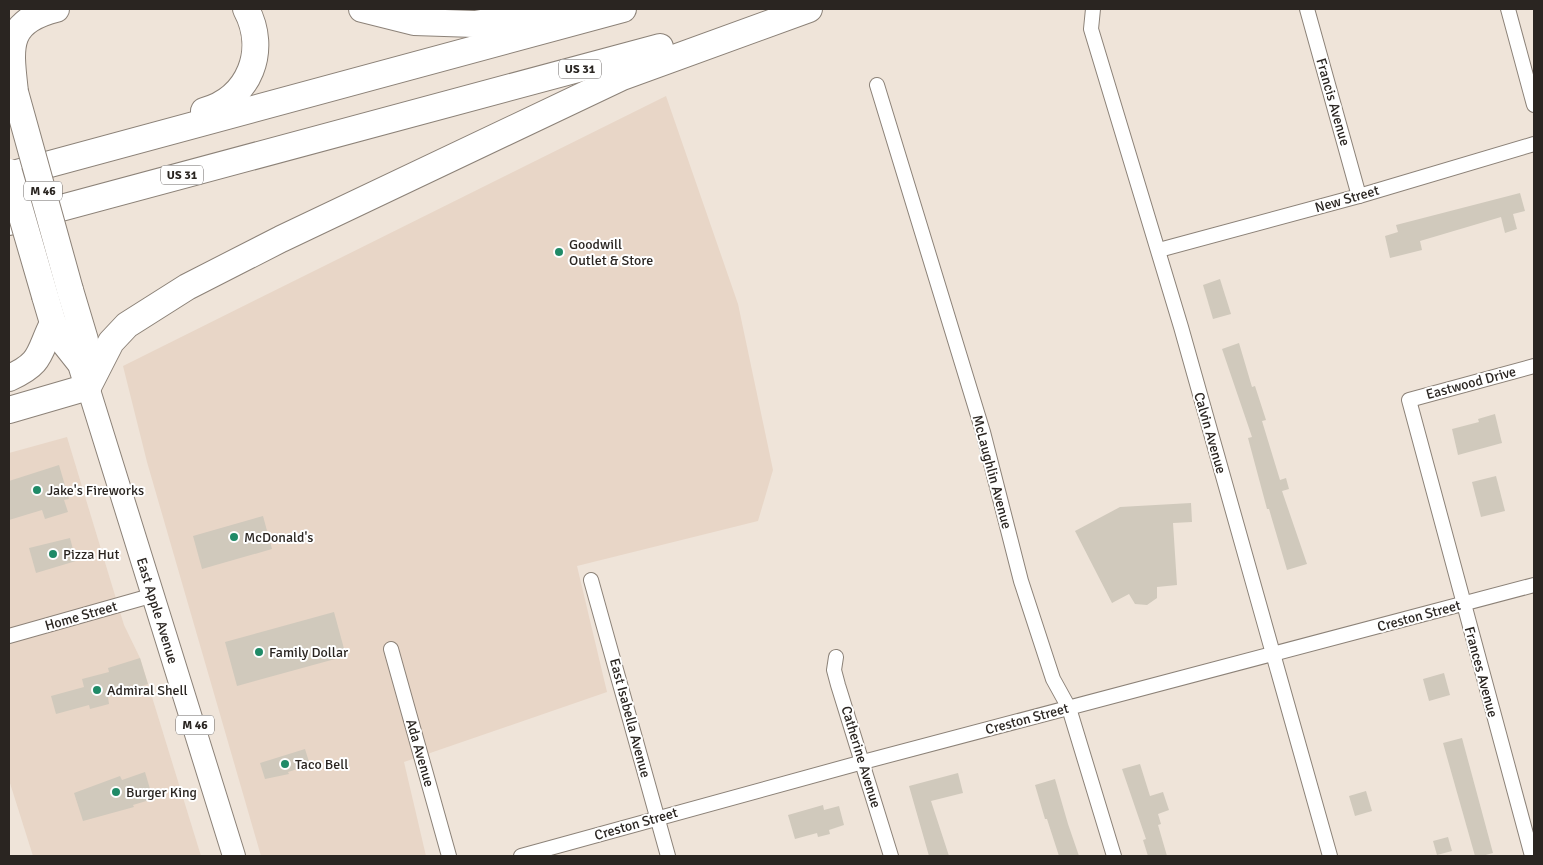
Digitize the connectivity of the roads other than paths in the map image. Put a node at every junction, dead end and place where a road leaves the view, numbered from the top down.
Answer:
1 (56, 9) edge
2 (246, 9) edge
3 (362, 9) edge
4 (566, 9) edge
5 (623, 9) edge
6 (807, 9) edge
7 (1092, 9) edge
8 (1307, 9) edge
9 (1508, 9) edge
10 (12, 83) edge
11 (877, 85) dead end
12 (1534, 105) edge
13 (1534, 144) edge
14 (71, 158) junction
15 (9, 173) edge
16 (1359, 196) junction
17 (9, 222) edge
18 (1159, 250) junction
19 (53, 323) junction
20 (1534, 366) edge
21 (84, 375) junction
22 (9, 378) edge
23 (1409, 400) joint
24 (9, 410) edge
25 (591, 580) dead end
26 (1534, 584) edge
27 (154, 595) junction
28 (1462, 604) junction
29 (9, 636) edge
30 (390, 649) dead end
31 (1274, 655) junction
32 (836, 657) dead end
33 (1069, 708) junction
34 (863, 762) junction
35 (656, 818) junction
36 (234, 856) edge
37 (449, 856) edge
38 (522, 856) edge
39 (668, 856) edge
40 (892, 856) edge
41 (1114, 856) edge
42 (1330, 856) edge
43 (1532, 856) edge

1 - 10 highway, East Apple Avenue
2 - 14 highway
3 - 4 highway
5 - 14 highway
6 - 17 highway, US 31
6 - 21 highway
7 - 18 street, Calvin Avenue
8 - 16 street, Francis Avenue
9 - 12 street
10 - 21 highway, East Apple Avenue / M 46, bridge
11 - 33 street, McLaughlin Avenue
13 - 16 street, New Street
14 - 15 highway
15 - 19 highway, East Apple Avenue / M 46, bridge
16 - 18 street, New Street
18 - 31 street, Calvin Avenue
19 - 21 highway, East Apple Avenue / M 46
19 - 22 highway
20 - 23 street, Eastwood Drive
21 - 24 highway
21 - 27 main road, East Apple Avenue / M 46
23 - 28 street, Frances Avenue
25 - 35 street, East Isabella Avenue
26 - 28 street, Creston Street
27 - 29 street, Home Street
27 - 36 main road, East Apple Avenue / M 46
28 - 31 street, Creston Street
28 - 43 street, Frances Avenue
30 - 37 street, Ada Avenue
31 - 33 street, Creston Street
31 - 42 street, Calvin Avenue
32 - 34 street, Catherine Avenue
33 - 34 street, Creston Street
33 - 41 street, McLaughlin Avenue
34 - 35 street, Creston Street
34 - 40 street, Catherine Avenue
35 - 38 street, Creston Street
35 - 39 street, East Isabella Avenue

